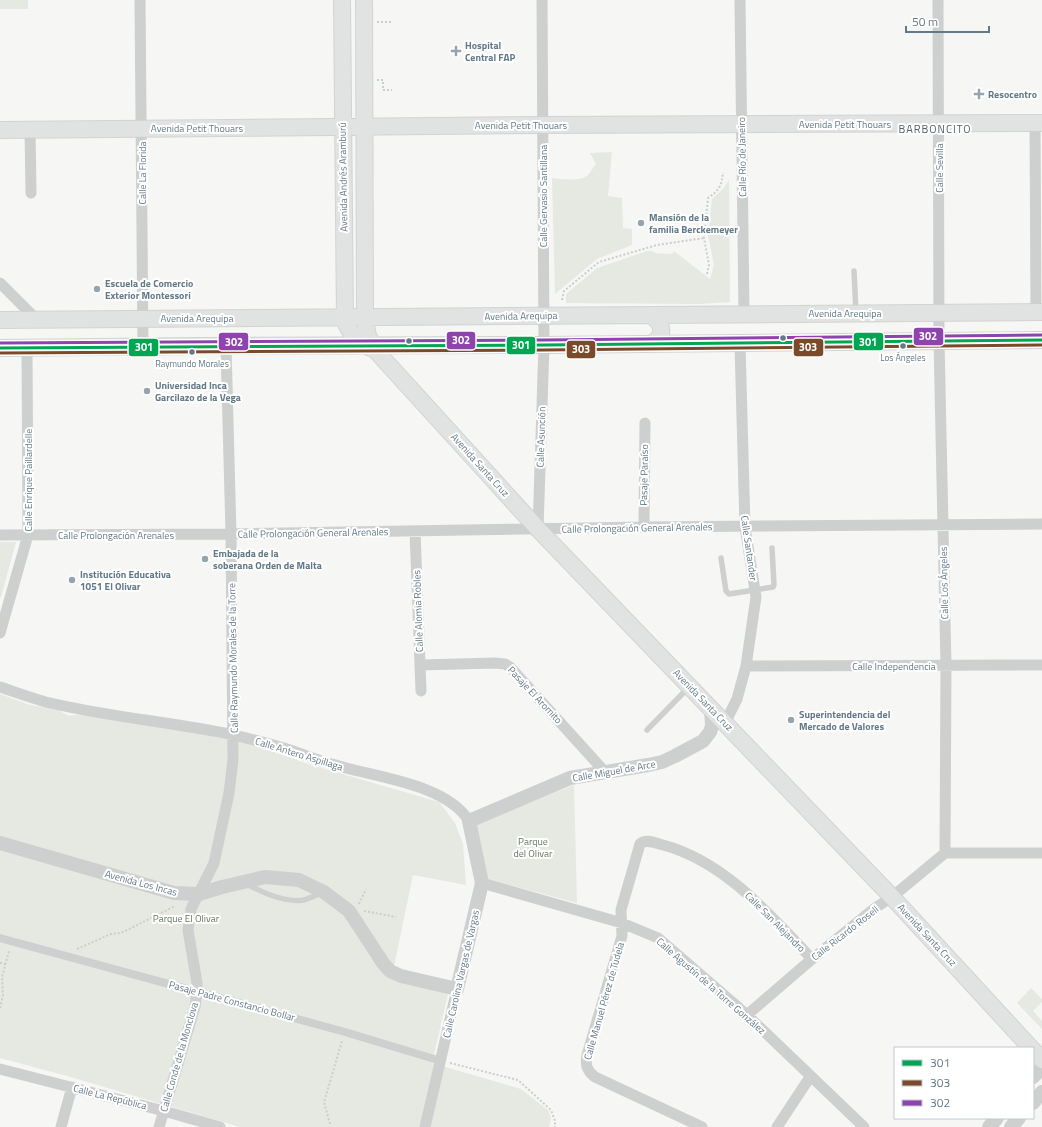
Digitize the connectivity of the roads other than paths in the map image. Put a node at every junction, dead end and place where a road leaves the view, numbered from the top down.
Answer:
1 (140, 0) edge
2 (342, 0) edge
3 (364, 0) edge
4 (542, 0) edge
5 (740, 0) edge
6 (938, 0) edge
7 (1039, 123) edge
8 (939, 124) junction
9 (542, 125) junction
10 (741, 125) junction
11 (343, 127) junction
12 (364, 127) junction
13 (142, 128) junction
14 (30, 129) junction
15 (0, 130) edge
16 (31, 193) dead end
17 (854, 271) dead end
18 (0, 283) edge
19 (1039, 312) edge
20 (856, 313) junction
21 (939, 313) junction
22 (744, 314) junction
23 (650, 315) junction
24 (543, 316) junction
25 (345, 317) junction
26 (365, 318) junction
27 (36, 319) junction
28 (143, 319) junction
29 (0, 320) edge
30 (1042, 340) edge
31 (939, 341) junction
32 (650, 344) junction
33 (740, 344) junction
34 (544, 345) junction
35 (143, 346) junction
36 (226, 346) junction
37 (0, 348) edge
38 (27, 348) junction
39 (372, 348) junction
40 (645, 423) dead end
41 (1042, 524) edge
42 (942, 526) junction
43 (644, 527) junction
44 (744, 527) junction
45 (538, 529) junction
46 (415, 531) junction
47 (231, 534) junction
48 (0, 535) edge
49 (28, 535) junction
50 (772, 548) dead end
51 (721, 558) dead end
52 (755, 590) junction
53 (4, 602) edge
54 (0, 633) edge
55 (1042, 664) edge
56 (420, 665) junction
57 (746, 666) junction
58 (946, 666) junction
59 (690, 686) junction
60 (0, 687) edge
61 (421, 691) dead end
62 (711, 708) junction
63 (725, 723) junction
64 (647, 730) dead end
65 (233, 735) junction
66 (605, 772) junction
67 (469, 821) junction
68 (0, 843) edge
69 (945, 853) junction
70 (1042, 853) edge
71 (242, 882) junction
72 (482, 883) junction
73 (324, 892) junction
74 (199, 894) junction
75 (892, 897) junction
76 (622, 923) junction
77 (0, 938) edge
78 (812, 959) junction
79 (457, 989) junction
80 (197, 991) junction
81 (747, 1015) junction
82 (1030, 1047) edge
83 (1034, 1051) edge
84 (1042, 1060) edge
85 (441, 1061) junction
86 (1042, 1068) edge
87 (0, 1069) edge
88 (1034, 1076) edge
89 (810, 1077) junction
90 (72, 1087) junction
91 (1042, 1092) edge
92 (1034, 1102) edge
93 (164, 1111) junction
94 (996, 1119) edge
95 (1018, 1119) edge
96 (61, 1127) edge
97 (159, 1127) edge
98 (220, 1127) edge
99 (425, 1127) edge
100 (702, 1127) edge
101 (777, 1127) edge
102 (864, 1127) edge
103 (989, 1127) edge
104 (1012, 1127) edge

1 - 13 street, Calle La Florida
2 - 11 main road, Avenida Andrés Aramburú
3 - 12 main road, Avenida Andrés Aramburú
4 - 9 street, Calle Gervasio Santillana
5 - 10 street, Calle Río de Janeiro
6 - 8 street, Calle Sevilla
7 - 8 main road, Avenida Petit Thouars
7 - 19 street
8 - 10 main road, Avenida Petit Thouars
8 - 21 street, Calle Sevilla
9 - 10 main road, Avenida Petit Thouars
9 - 12 main road, Avenida Petit Thouars
9 - 24 street, Calle Gervasio Santillana
10 - 22 street, Calle Río de Janeiro
11 - 12 main road, Avenida Petit Thouars
11 - 13 main road, Avenida Petit Thouars
11 - 25 main road, Avenida Andrés Aramburú
12 - 26 main road, Avenida Andrés Aramburú
13 - 14 main road, Avenida Petit Thouars
13 - 28 street, Calle La Florida
14 - 15 main road, Avenida Petit Thouars
14 - 16 street
17 - 20 lane
18 - 27 street
19 - 21 main road, Avenida Arequipa
20 - 21 main road, Avenida Arequipa
20 - 22 main road, Avenida Arequipa
21 - 31 street, Calle Los Ángeles
22 - 23 main road, Avenida Arequipa
23 - 24 main road, Avenida Arequipa
23 - 32 main road
24 - 26 main road, Avenida Arequipa
24 - 34 street, Calle Gervasio Santillana
25 - 26 main road, Avenida Arequipa
25 - 28 main road, Avenida Arequipa
25 - 39 main road, Avenida Andrés Aramburú
26 - 39 main road, Avenida Andrés Aramburú
27 - 28 main road, Avenida Arequipa
27 - 29 main road, Avenida Arequipa
28 - 35 street, Calle La Florida
30 - 31 main road
31 - 33 main road
31 - 42 street, Calle Los Ángeles
32 - 33 main road
32 - 34 main road
33 - 44 street, Calle Santander
34 - 39 main road
34 - 45 street, Calle Asunción
35 - 36 main road
35 - 38 main road
36 - 39 main road
36 - 47 street, Calle Raymundo Morales de la Torre
37 - 38 main road
38 - 49 street, Calle Enrique Paillardelle
39 - 45 main road, Avenida Santa Cruz
40 - 43 street, Pasaje Paraíso
41 - 42 street, Calle Prolongación General Arenales
42 - 44 street, Calle Prolongación General Arenales
42 - 58 street, Calle Los Ángeles
43 - 44 street, Calle Prolongación General Arenales
43 - 45 street, Calle Prolongación General Arenales
44 - 52 street, Calle Santander
45 - 46 street, Calle Prolongación General Arenales
45 - 59 main road, Avenida Santa Cruz
46 - 47 street, Calle Prolongación General Arenales
46 - 56 street, Calle Alomia Robles
47 - 49 street, Calle Prolongación Arenales
47 - 65 street, Calle Raymundo Morales de la Torre
48 - 49 street, Calle Prolongación Arenales
49 - 53 street, Calle Enrique Paillardelle
50 - 52 lane
51 - 52 lane
52 - 57 street, Calle Santander
53 - 54 street, Calle Enrique Paillardelle
55 - 58 street, Calle Independencia
56 - 61 street, Calle Alomia Robles
56 - 66 street, Pasaje El Aromito
57 - 58 street, Calle Independencia
57 - 63 street, Calle Santander
58 - 69 street, Calle Los Ángeles
59 - 62 main road, Avenida Santa Cruz
59 - 64 lane
60 - 65 street, Calle Antero Aspillaga
62 - 63 main road, Avenida Santa Cruz
62 - 66 street, Calle Miguel de Arce
63 - 75 main road, Avenida Santa Cruz
65 - 67 street, Calle Antero Aspillaga
65 - 74 street, Calle Raymundo Morales de la Torre
66 - 67 street, Calle Miguel de Arce
67 - 72 street, Calle Carolina Vargas de Vargas
68 - 74 street, Avenida Los Incas
69 - 70 street
69 - 75 street, Calle Ricardo Rosell
71 - 73 street, Avenida Los Incas
71 - 73 lane
71 - 74 street, Avenida Los Incas
72 - 76 street, Calle Agustín de la Torre González
72 - 79 street, Calle Carolina Vargas de Vargas
73 - 79 street, Avenida Los Incas
74 - 80 street, Calle Conde de la Monclova
75 - 78 street, Calle Ricardo Rosell
75 - 82 main road, Avenida Santa Cruz
76 - 78 street, Calle San Alejandro
76 - 81 street, Calle Agustín de la Torre González
76 - 100 street, Calle Manuel Pérez de Tudela
77 - 80 street, Pasaje Padre Constancio Bollar
78 - 81 street, Calle Ricardo Rosell
79 - 85 street, Calle Carolina Vargas de Vargas
80 - 85 street, Pasaje Padre Constancio Bollar
80 - 93 street, Calle Conde de la Monclova
81 - 89 street, Calle Agustín de la Torre González
83 - 84 main road, Avenida Santa Cruz
85 - 99 street, Calle Carolina Vargas de Vargas
86 - 88 street
87 - 90 street, Calle La República
89 - 101 street
89 - 102 street, Calle Agustín de la Torre González
90 - 93 street, Calle La República
90 - 96 street
91 - 92 street
93 - 97 street, Calle Conde de la Monclova
93 - 98 street, Calle La República
94 - 103 street
95 - 104 street

